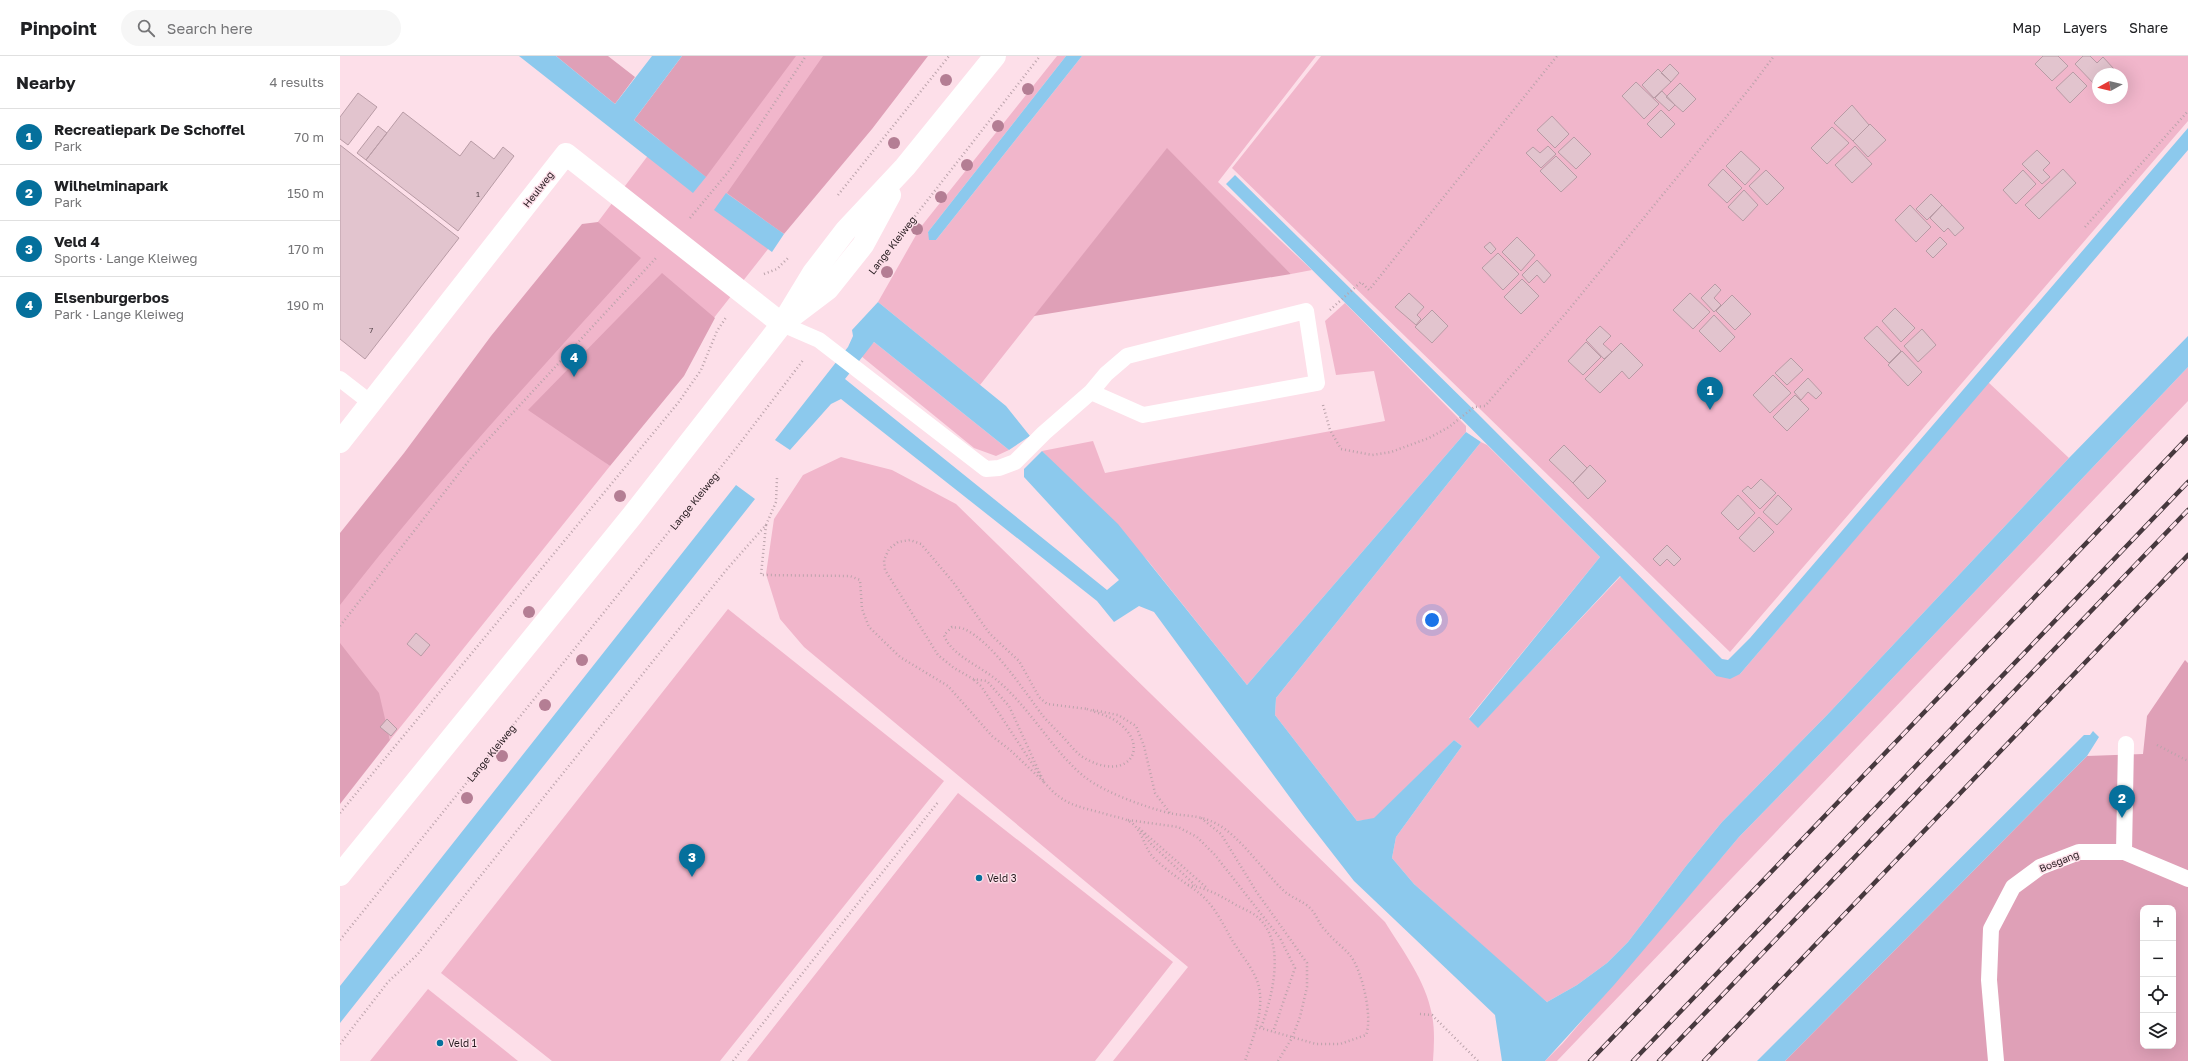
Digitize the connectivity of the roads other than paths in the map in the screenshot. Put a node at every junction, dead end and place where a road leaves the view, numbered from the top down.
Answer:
1 (995, 56) edge
2 (782, 324) junction
3 (340, 379) edge
4 (1091, 392) junction
5 (371, 403) junction
6 (340, 442) edge
7 (2126, 744) dead end
8 (2124, 852) junction
9 (340, 875) edge
10 (2188, 879) edge
11 (1996, 1061) edge

1 - 2 street
2 - 4 lane
2 - 5 street, Heulweg
2 - 9 street
3 - 5 lane
4 - 4 lane
5 - 6 street, Heulweg
7 - 8 lane
8 - 10 lane, Bosgang
8 - 11 lane, Bosgang

